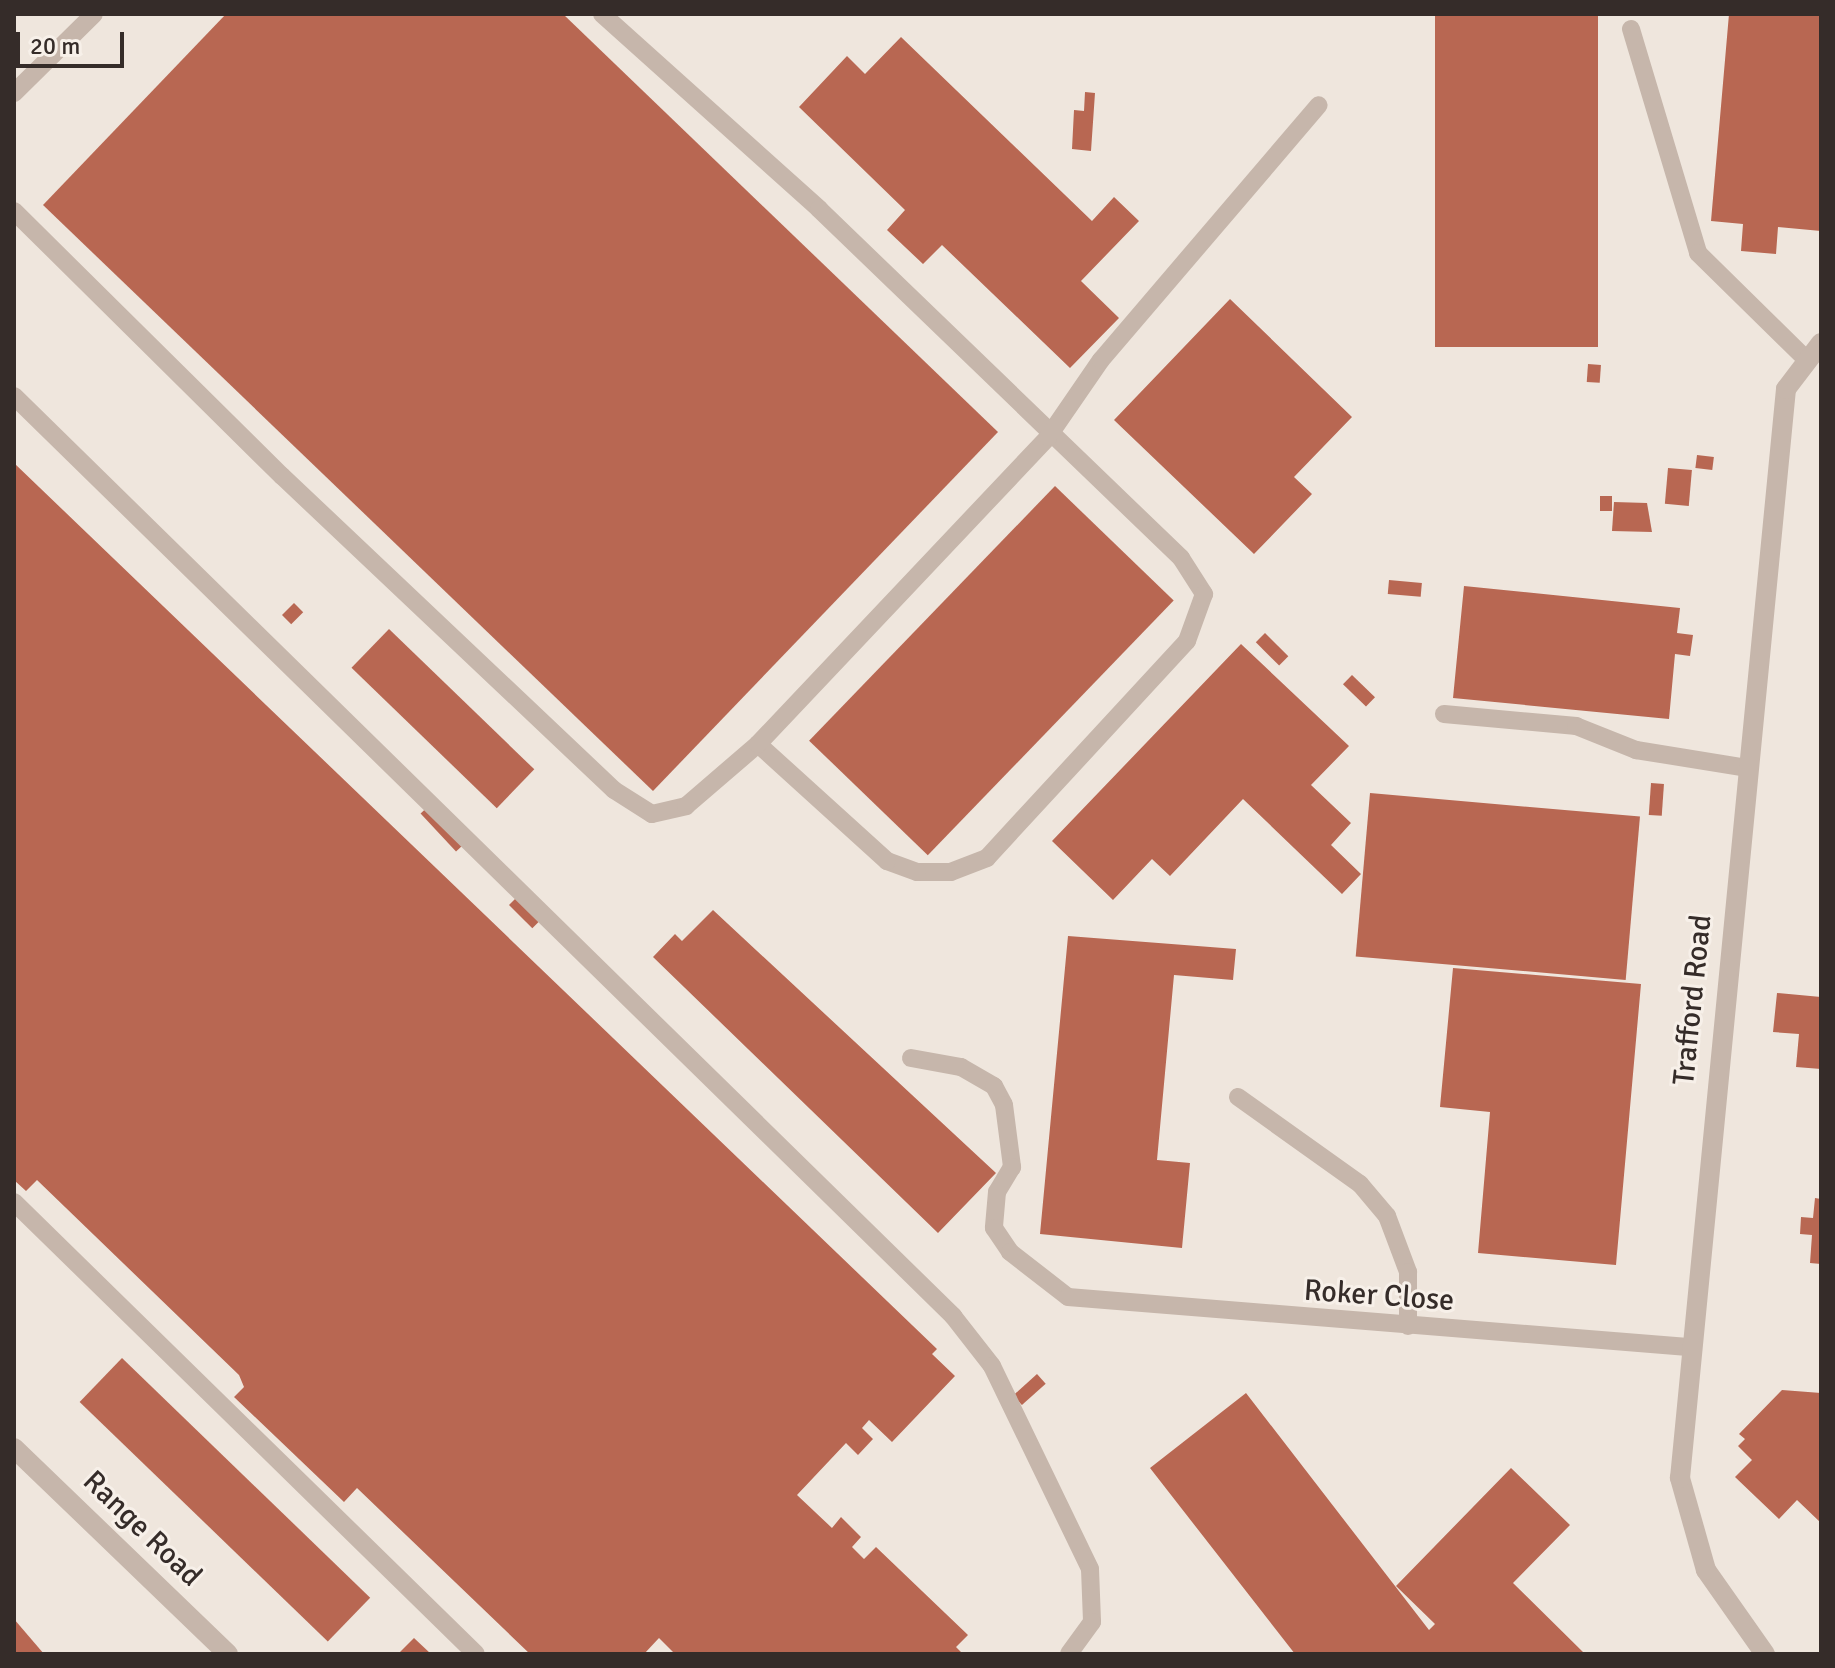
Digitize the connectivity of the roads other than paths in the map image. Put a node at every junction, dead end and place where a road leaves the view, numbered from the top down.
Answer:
1 (94, 14) edge
2 (602, 14) edge
3 (1631, 29) dead end
4 (14, 93) edge
5 (1319, 105) dead end
6 (14, 211) edge
7 (1821, 343) edge
8 (1805, 358) junction
9 (14, 396) edge
10 (1048, 437) junction
11 (1444, 714) dead end
12 (758, 744) junction
13 (1747, 768) junction
14 (911, 1058) dead end
15 (1238, 1097) dead end
16 (14, 1202) edge
17 (1408, 1326) junction
18 (1688, 1347) junction
19 (14, 1448) edge
20 (228, 1654) edge
21 (476, 1654) edge
22 (1069, 1654) edge
23 (1765, 1654) edge

1 - 4 lane
2 - 10 lane
3 - 8 lane
5 - 10 lane
6 - 12 lane
7 - 8 street, Trafford Road
8 - 13 street, Trafford Road
9 - 22 lane
10 - 12 lane
10 - 12 lane
11 - 13 lane
13 - 18 street, Trafford Road
14 - 17 lane, Roker Close
15 - 17 lane
16 - 21 lane
17 - 18 lane, Roker Close
18 - 23 street, Trafford Road
19 - 20 street, Range Road

